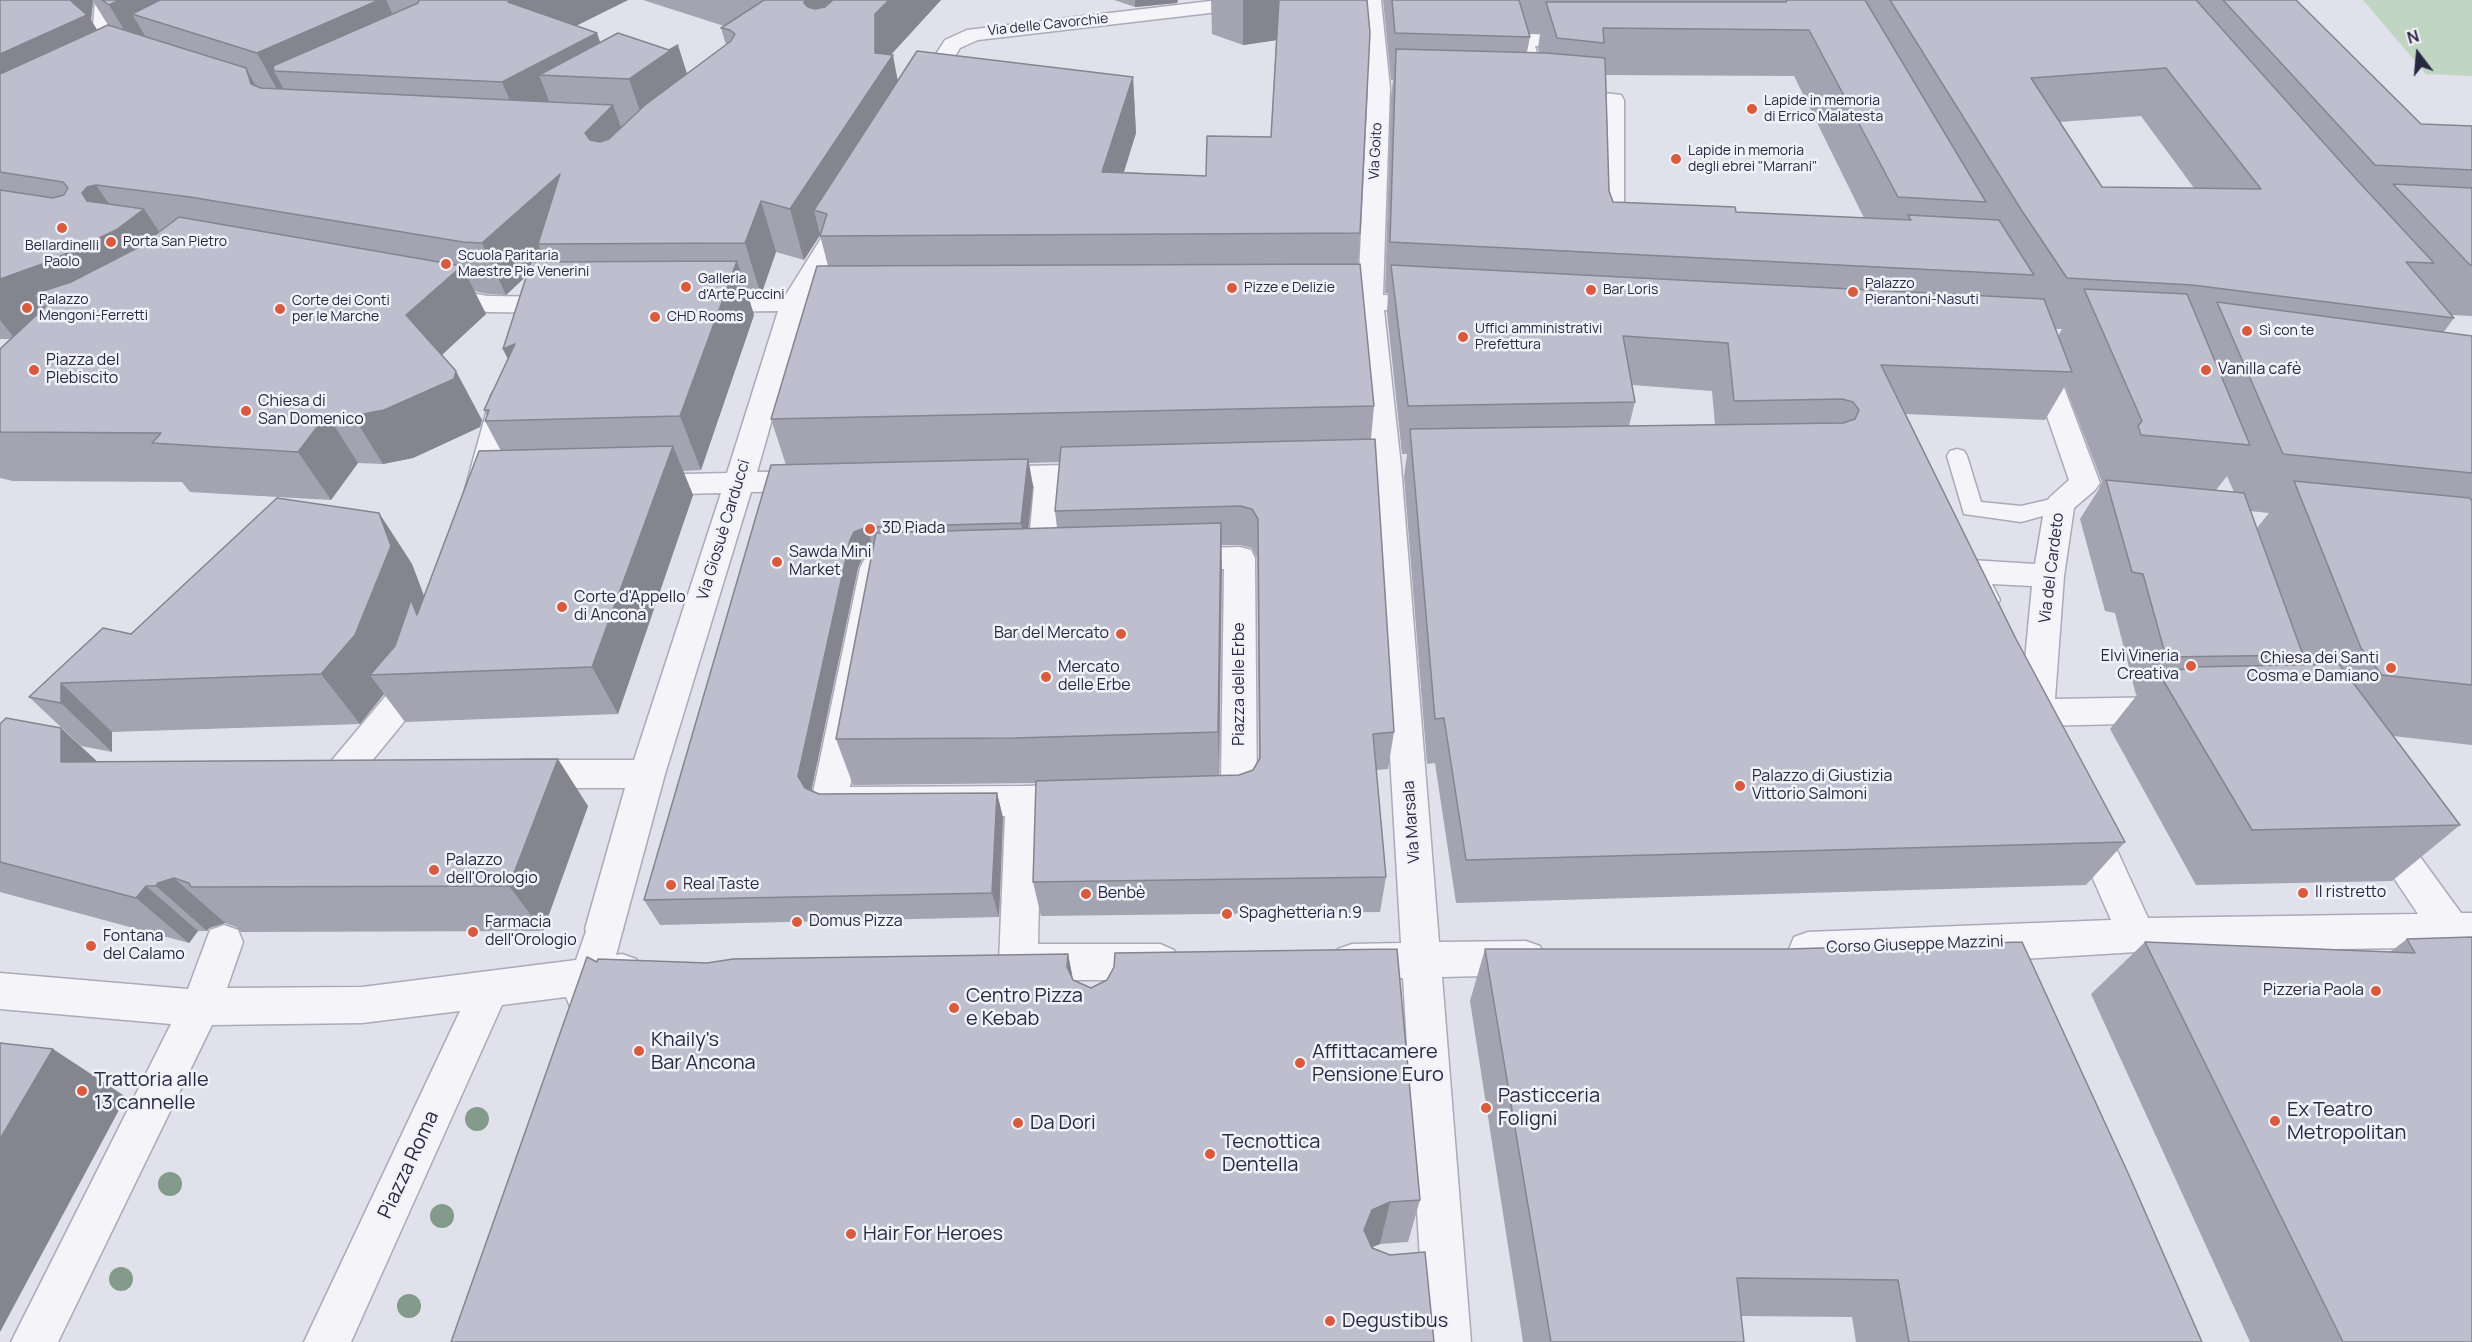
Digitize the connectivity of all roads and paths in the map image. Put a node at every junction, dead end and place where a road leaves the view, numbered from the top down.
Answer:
1 (105, 0) edge
2 (1270, 0) edge
3 (1371, 0) edge
4 (1604, 41) edge
5 (115, 74) edge
6 (915, 106) edge
7 (858, 197) edge
8 (1636, 244) edge
9 (418, 291) edge
10 (1301, 302) edge
11 (1370, 302) junction
12 (793, 303) junction
13 (878, 303) edge
14 (678, 304) edge
15 (586, 305) edge
16 (1463, 307) edge
17 (2042, 338) edge
18 (511, 372) edge
19 (1957, 456) dead end
20 (1131, 473) edge
21 (1050, 475) junction
22 (954, 478) edge
23 (835, 480) edge
24 (739, 483) junction
25 (622, 485) edge
26 (2060, 504) junction
27 (2094, 507) dead end
28 (469, 520) edge
29 (1953, 545) edge
30 (1042, 562) junction
31 (1971, 572) junction
32 (2048, 576) junction
33 (1995, 622) edge
34 (428, 639) edge
35 (2013, 663) edge
36 (2200, 710) edge
37 (2037, 713) junction
38 (2051, 745) edge
39 (399, 774) edge
40 (494, 774) edge
41 (647, 774) junction
42 (2075, 798) edge
43 (1024, 801) junction
44 (2361, 804) edge
45 (2462, 930) edge
46 (2138, 935) junction
47 (224, 942) dead end
48 (1770, 950) edge
49 (1566, 956) edge
50 (1316, 961) edge
51 (1422, 961) junction
52 (1198, 962) edge
53 (649, 970) edge
54 (591, 976) junction
55 (490, 989) junction
56 (0, 991) edge
57 (191, 1006) junction
58 (574, 1034) edge
59 (34, 1342) edge
60 (327, 1342) edge
61 (1448, 1342) edge

1 - 5 street
2 - 6 street, Via delle Cavorchie
3 - 11 street, Via Goito
4 - 8 street
7 - 12 street
9 - 15 street
10 - 11 street
11 - 16 street
11 - 51 street, Via Marsala
12 - 13 street
12 - 14 street
12 - 24 street, Via Giosuè Carducci
17 - 26 street, Via del Cardeto
18 - 28 street
19 - 26 lane
20 - 21 street
21 - 22 street
21 - 30 street
23 - 24 street
24 - 25 street
24 - 41 street, Via Giosuè Carducci
26 - 27 street
26 - 32 street, Via del Cardeto
29 - 31 street
30 - 43 street, Piazza delle Erbe
30 - 43 street, Piazza delle Erbe
31 - 32 street
31 - 33 street
32 - 37 street, Via del Cardeto
34 - 39 street
35 - 37 street
36 - 37 street
37 - 38 street, Via del Cardeto
40 - 41 street
41 - 54 street, Via Giosuè Carducci
42 - 46 street
43 - 52 street
44 - 45 street
45 - 46 street, Corso Giuseppe Mazzini
46 - 48 street, Corso Giuseppe Mazzini
47 - 57 street
49 - 51 street
50 - 51 street
51 - 61 street, Via Marsala
53 - 54 street
54 - 55 street
54 - 58 street
55 - 57 street
55 - 60 street, Piazza Roma
56 - 57 street
57 - 59 street

